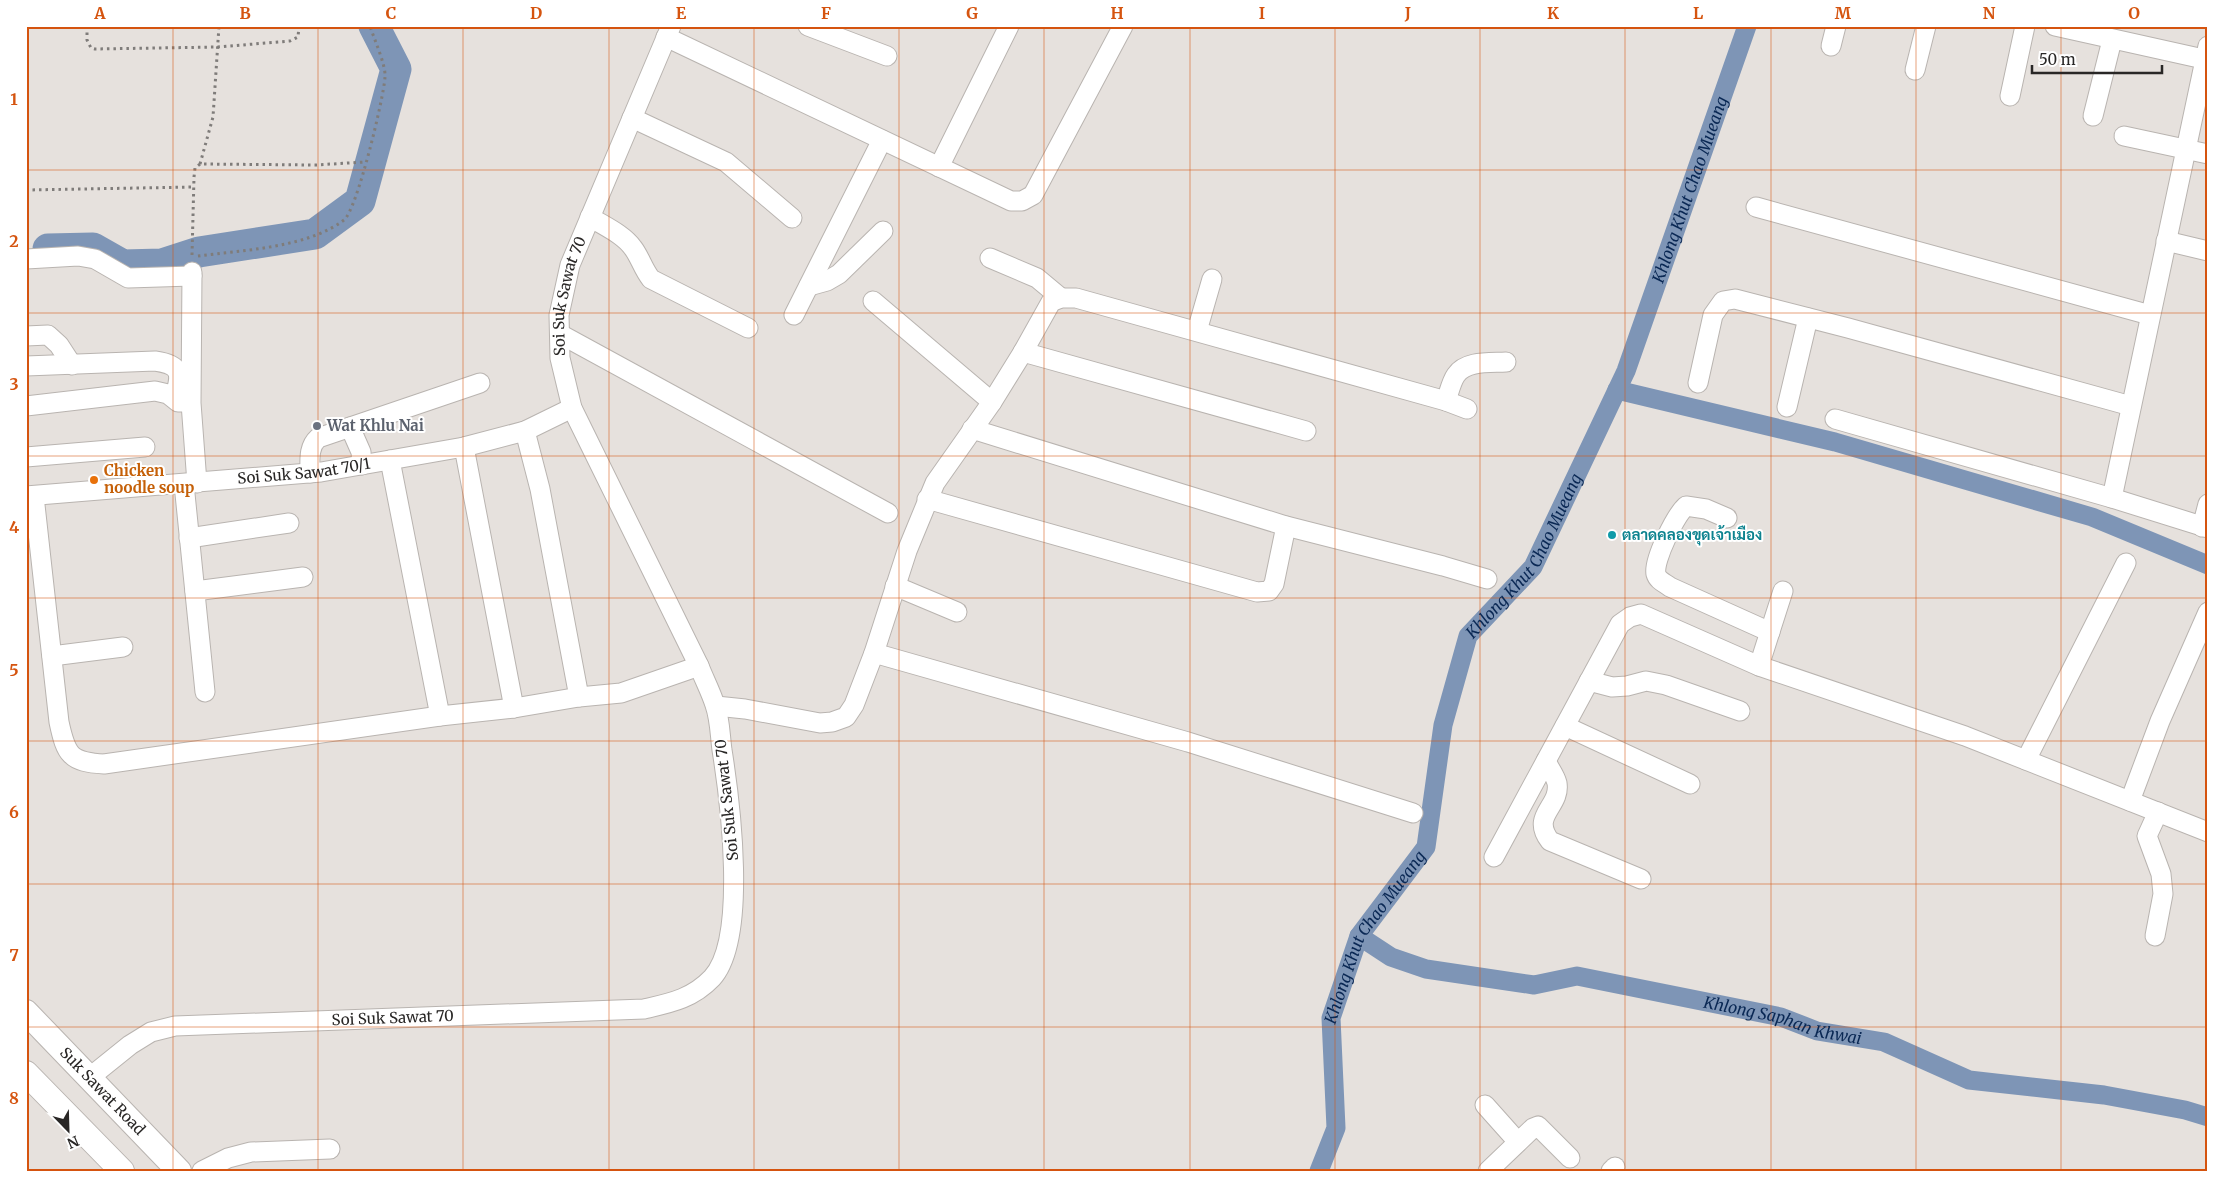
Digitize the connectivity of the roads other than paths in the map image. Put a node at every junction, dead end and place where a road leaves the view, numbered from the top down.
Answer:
1 (808, 26) edge
2 (1009, 26) edge
3 (1122, 26) edge
4 (1836, 26) edge
5 (1926, 26) edge
6 (2025, 26) edge
7 (2055, 26) edge
8 (668, 32) edge
9 (2112, 40) junction
10 (1831, 46) dead end
11 (2207, 55) edge
12 (886, 56) dead end
13 (1915, 70) dead end
14 (2010, 96) dead end
15 (2093, 116) dead end
16 (632, 118) junction
17 (2124, 136) dead end
18 (882, 140) junction
19 (2184, 149) junction
20 (2208, 154) edge
21 (938, 167) junction
22 (1756, 207) dead end
23 (590, 217) junction
24 (792, 218) dead end
25 (883, 231) dead end
26 (2166, 241) junction
27 (2208, 251) edge
28 (990, 258) dead end
29 (26, 259) edge
30 (1212, 279) dead end
31 (809, 286) junction
32 (1062, 298) junction
33 (873, 301) dead end
34 (794, 315) dead end
35 (2150, 315) junction
36 (1808, 318) junction
37 (748, 328) dead end
38 (1197, 332) junction
39 (560, 334) junction
40 (26, 336) edge
41 (1023, 352) junction
42 (1506, 362) dead end
43 (72, 365) junction
44 (26, 366) edge
45 (480, 383) dead end
46 (1698, 383) dead end
47 (182, 400) junction
48 (1446, 401) junction
49 (992, 402) junction
50 (26, 406) edge
51 (2131, 406) junction
52 (1787, 407) dead end
53 (572, 408) junction
54 (1466, 409) dead end
55 (1835, 419) dead end
56 (350, 427) junction
57 (972, 429) junction
58 (525, 431) junction
59 (1306, 431) dead end
60 (144, 447) dead end
61 (464, 447) junction
62 (26, 457) edge
63 (390, 460) junction
64 (362, 465) junction
65 (310, 473) junction
66 (190, 483) junction
67 (30, 496) edge
68 (2112, 498) junction
69 (927, 499) junction
70 (2208, 504) edge
71 (888, 513) dead end
72 (1727, 518) dead end
73 (289, 523) dead end
74 (1286, 526) junction
75 (2205, 528) edge
76 (189, 538) junction
77 (2126, 563) dead end
78 (303, 577) dead end
79 (1487, 579) dead end
80 (896, 586) junction
81 (195, 591) junction
82 (1784, 591) dead end
83 (957, 612) dead end
84 (2208, 612) edge
85 (1770, 632) junction
86 (123, 647) dead end
87 (874, 653) junction
88 (52, 656) junction
89 (699, 666) junction
90 (1759, 666) junction
91 (1589, 681) junction
92 (204, 692) dead end
93 (579, 697) junction
94 (716, 706) junction
95 (514, 708) junction
96 (1740, 711) dead end
97 (440, 716) junction
98 (1565, 726) junction
99 (2026, 760) junction
100 (1546, 762) junction
101 (1690, 784) dead end
102 (2130, 801) junction
103 (2158, 812) junction
104 (1413, 813) dead end
105 (2208, 832) edge
106 (1494, 857) dead end
107 (1641, 880) dead end
108 (2156, 936) dead end
109 (26, 1012) edge
110 (26, 1073) edge
111 (89, 1078) junction
112 (1485, 1105) dead end
113 (1518, 1142) junction
114 (330, 1149) dead end
115 (1570, 1158) dead end
116 (122, 1171) edge
117 (179, 1171) edge
118 (202, 1171) edge
119 (1488, 1171) edge

1 - 12 street
2 - 21 street
3 - 21 street
4 - 10 street
5 - 13 street
6 - 14 street
7 - 9 street
8 - 16 street, Soi Suk Sawat 70
8 - 18 street
9 - 11 street
9 - 15 street
11 - 19 street
16 - 23 street, Soi Suk Sawat 70
16 - 24 street
17 - 19 street
18 - 21 street
18 - 31 street
19 - 20 street
19 - 26 street
22 - 35 street
23 - 37 street
23 - 39 street, Soi Suk Sawat 70
25 - 31 street
26 - 27 street
26 - 35 street
28 - 32 street
29 - 47 street
30 - 38 street
31 - 34 street
32 - 38 street
32 - 41 street
33 - 49 street
35 - 51 street
36 - 46 street
36 - 51 street
36 - 52 street
38 - 48 street
39 - 53 street, Soi Suk Sawat 70
39 - 71 street
40 - 43 street
41 - 49 street
41 - 59 street
42 - 48 street
43 - 44 street
43 - 47 street
45 - 56 street
47 - 50 street
47 - 66 street
48 - 54 street
49 - 57 street
51 - 68 street
53 - 58 street, Soi Suk Sawat 70/1
53 - 89 street, Soi Suk Sawat 70
55 - 68 street
56 - 64 street
56 - 65 street
57 - 69 street
57 - 74 street
58 - 61 street, Soi Suk Sawat 70/1
58 - 93 street
60 - 62 street
61 - 63 street, Soi Suk Sawat 70/1
61 - 95 street
63 - 64 street, Soi Suk Sawat 70/1
63 - 97 street
64 - 65 street, Soi Suk Sawat 70/1
65 - 66 street, Soi Suk Sawat 70/1
66 - 67 street, Soi Suk Sawat 70/1
66 - 76 street
67 - 88 street
68 - 75 street
69 - 74 street
69 - 80 street
70 - 75 street
72 - 85 street
73 - 76 street
74 - 79 street
76 - 81 street
77 - 99 street
78 - 81 street
80 - 83 street
80 - 87 street
81 - 92 street
82 - 85 street
84 - 102 street
85 - 90 street
86 - 88 street
87 - 94 street
87 - 104 street
88 - 97 street
89 - 93 street
89 - 94 street, Soi Suk Sawat 70
90 - 91 street
90 - 99 street
91 - 96 street
91 - 98 street
93 - 95 street
94 - 111 street, Soi Suk Sawat 70
95 - 97 street
98 - 100 street
98 - 101 street
99 - 102 street
100 - 106 street
100 - 107 street
102 - 103 street
103 - 105 street
103 - 108 street
109 - 111 main road, Suk Sawat Road
110 - 116 main road
111 - 117 main road, Suk Sawat Road
112 - 113 street
113 - 115 street
113 - 119 street
114 - 118 street

